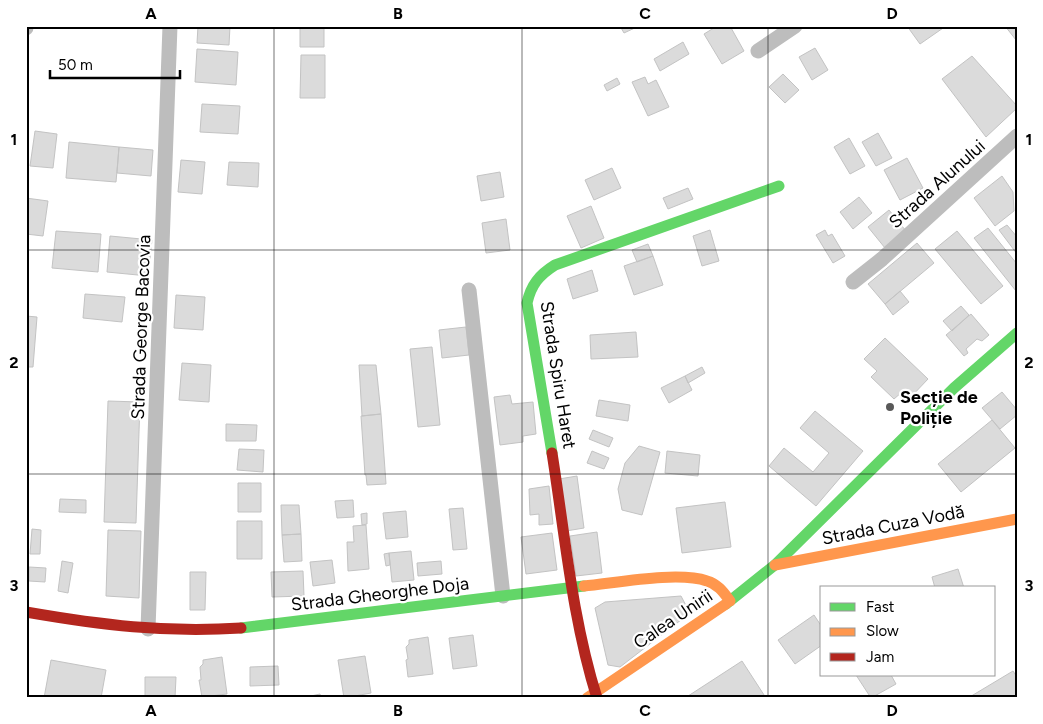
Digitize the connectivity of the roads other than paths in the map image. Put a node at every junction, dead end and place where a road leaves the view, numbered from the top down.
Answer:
1 (170, 26) edge
2 (795, 26) edge
3 (758, 50) dead end
4 (1017, 136) edge
5 (779, 186) dead end
6 (853, 282) dead end
7 (469, 290) dead end
8 (1017, 333) edge
9 (1017, 519) edge
10 (775, 565) junction
11 (571, 588) junction
12 (503, 596) junction
13 (730, 601) junction
14 (26, 612) edge
15 (148, 629) junction
16 (593, 696) edge

1 - 15 street, Strada George Bacovia
2 - 3 street
4 - 6 street, Strada Alunului
5 - 11 street, Strada Spiru Haret
7 - 12 street
8 - 10 street, Calea Unirii
9 - 10 street, Strada Cuza Vodă
10 - 13 street, Calea Unirii
11 - 12 street, Strada Gheorghe Doja
11 - 13 street, Strada Gheorghe Doja
11 - 16 street, Strada Spiru Haret
12 - 15 street, Strada Gheorghe Doja
13 - 16 street, Calea Unirii
14 - 15 street, Strada Gheorghe Doja

